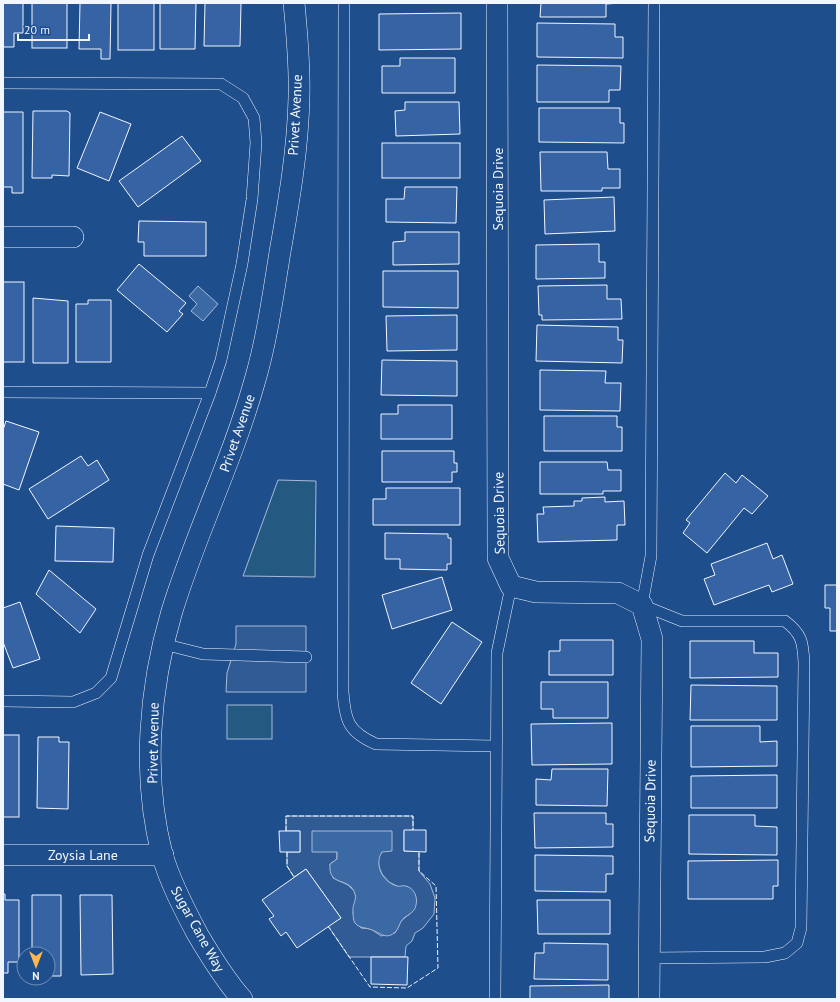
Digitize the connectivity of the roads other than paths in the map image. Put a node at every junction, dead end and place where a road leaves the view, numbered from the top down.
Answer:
1 (294, 3) edge
2 (344, 3) edge
3 (497, 3) edge
4 (654, 3) edge
5 (3, 83) edge
6 (3, 237) edge
7 (73, 237) dead end
8 (3, 392) edge
9 (210, 394) junction
10 (511, 586) junction
11 (642, 605) junction
12 (163, 644) junction
13 (306, 657) dead end
14 (3, 701) edge
15 (496, 746) junction
16 (3, 855) edge
17 (163, 855) junction
18 (649, 958) junction
19 (242, 999) edge
20 (495, 999) edge
21 (649, 999) edge

1 - 12 street, Privet Avenue
2 - 15 lane
3 - 10 street, Sequoia Drive
4 - 11 lane
5 - 9 lane
6 - 7 street
8 - 9 lane
9 - 14 lane
10 - 11 street
10 - 15 lane
11 - 18 street, Sequoia Drive
11 - 18 lane
12 - 13 lane
12 - 17 street, Privet Avenue
15 - 20 lane
16 - 17 street, Zoysia Lane
17 - 19 street, Sugar Cane Way
18 - 21 street, Sequoia Drive

